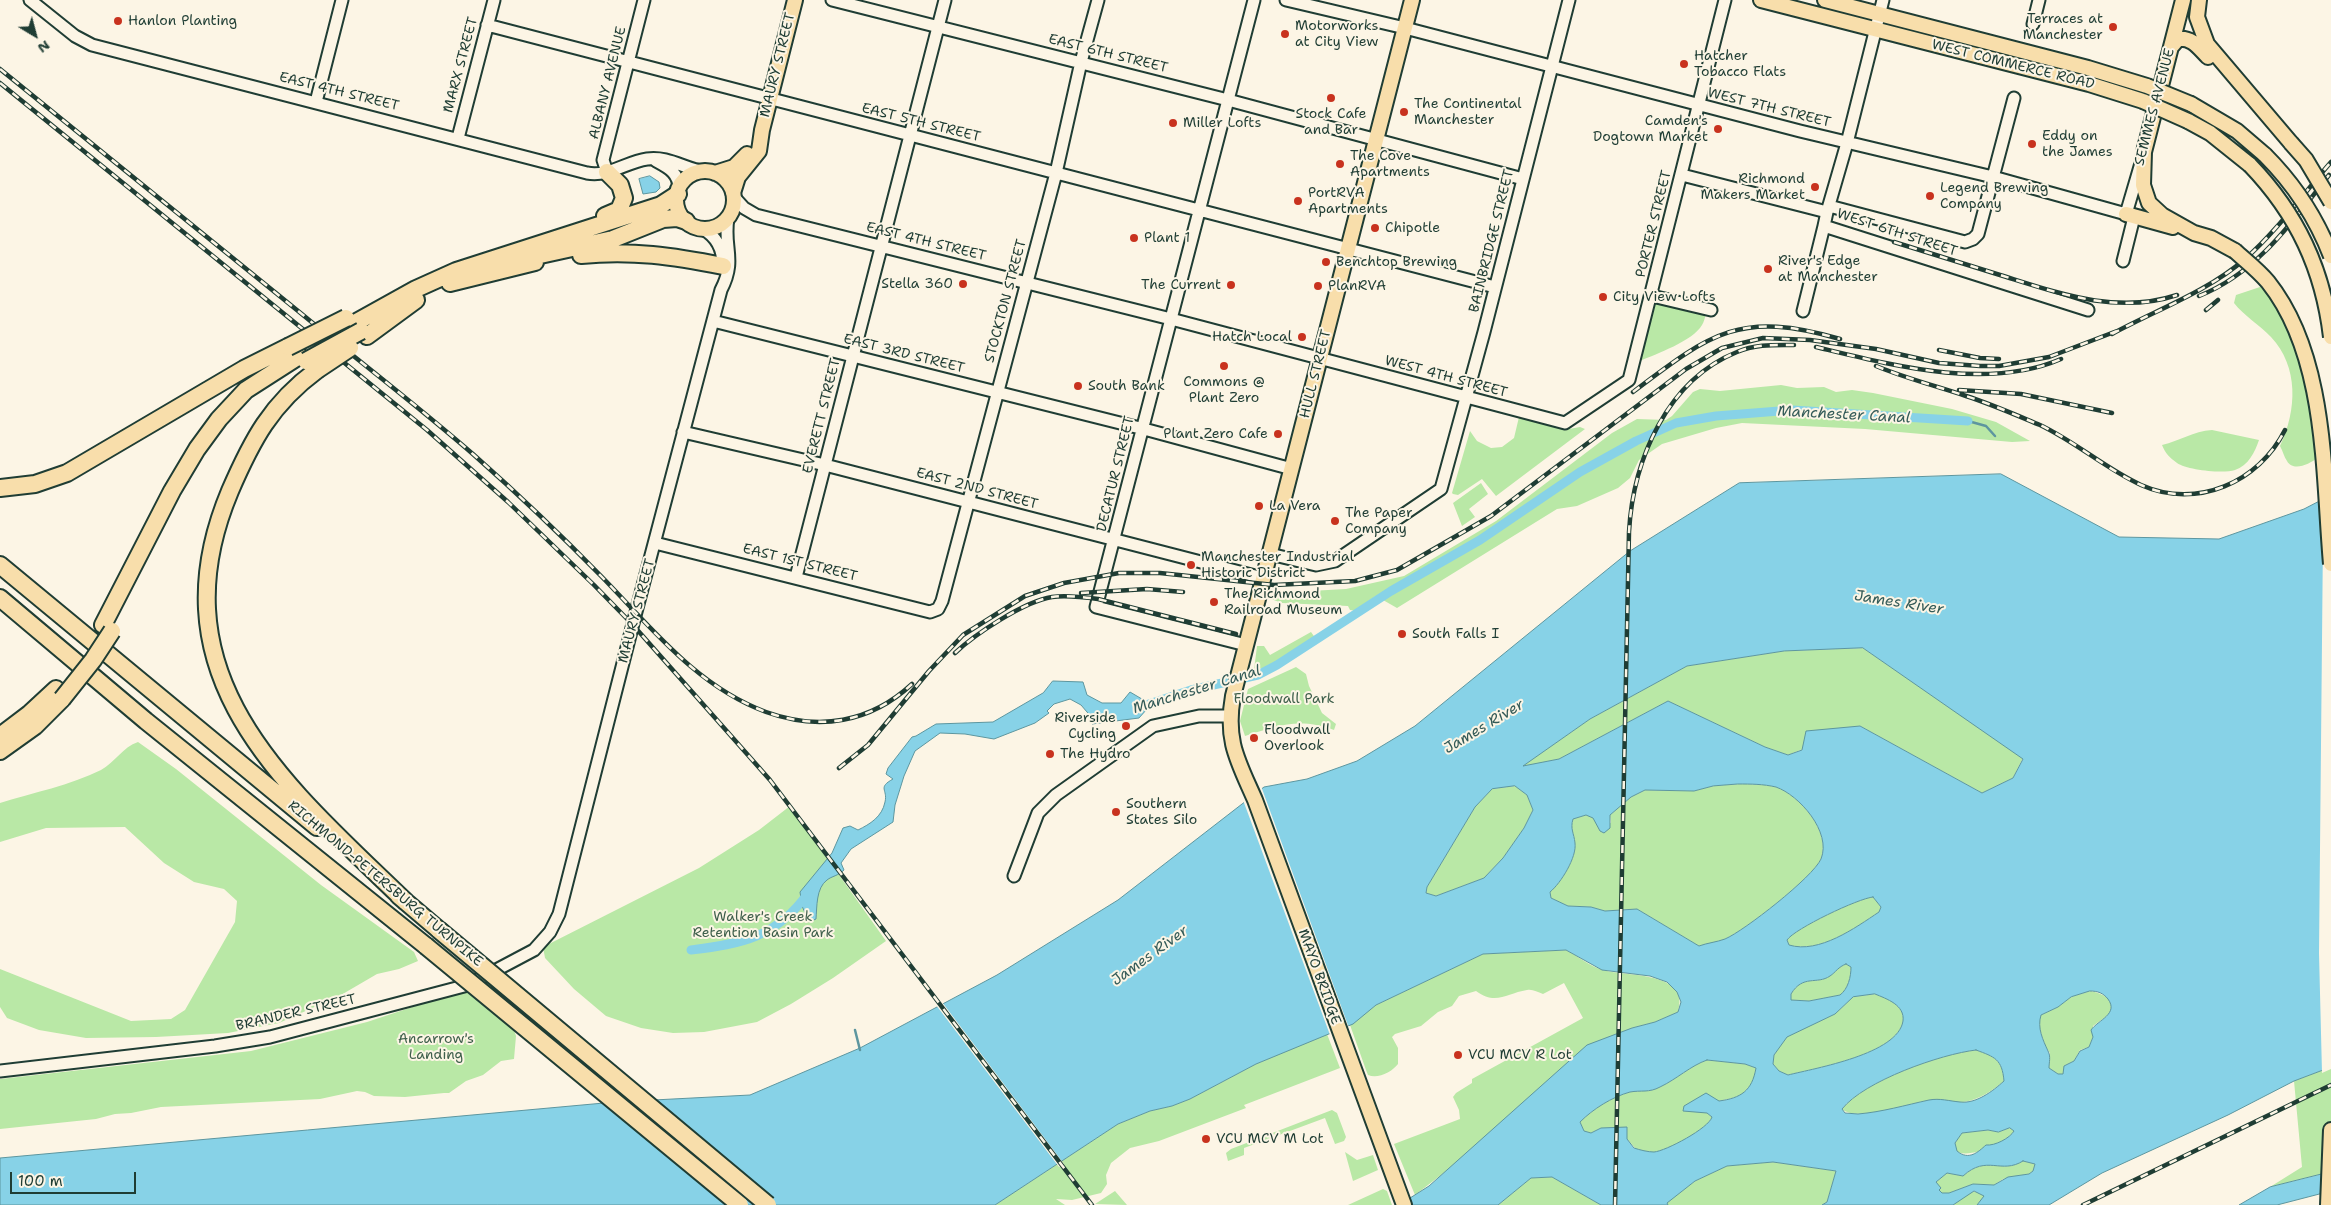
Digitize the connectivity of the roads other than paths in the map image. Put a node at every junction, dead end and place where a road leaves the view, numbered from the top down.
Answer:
1 (30, 0) edge
2 (342, 0) edge
3 (494, 0) edge
4 (644, 0) edge
5 (795, 0) edge
6 (832, 0) edge
7 (945, 0) edge
8 (1098, 0) edge
9 (1254, 0) edge
10 (1286, 0) edge
11 (1412, 0) edge
12 (1569, 0) edge
13 (1725, 0) edge
14 (1761, 0) edge
15 (1825, 0) edge
16 (1883, 0) edge
17 (2039, 0) edge
18 (2184, 0) edge
19 (2199, 2) edge
20 (1879, 14) junction
21 (2033, 24) dead end
22 (487, 25) junction
23 (938, 27) junction
24 (1405, 28) junction
25 (1875, 30) junction
26 (2172, 46) junction
27 (628, 62) junction
28 (1081, 62) junction
29 (1551, 68) junction
30 (2237, 82) junction
31 (2014, 98) dead end
32 (770, 100) junction
33 (1228, 100) junction
34 (316, 102) junction
35 (1699, 105) junction
36 (762, 130) junction
37 (910, 136) junction
38 (458, 138) junction
39 (1375, 139) junction
40 (1847, 143) junction
41 (2144, 152) junction
42 (653, 159) junction
43 (607, 172) junction
44 (709, 173) junction
45 (1056, 173) junction
46 (1682, 175) junction
47 (1993, 177) junction
48 (1523, 179) junction
49 (678, 191) junction
50 (734, 195) junction
51 (2331, 202) edge
52 (1828, 209) junction
53 (1200, 211) junction
54 (2130, 215) junction
55 (728, 218) junction
56 (686, 221) junction
57 (1824, 226) junction
58 (703, 229) junction
59 (2194, 233) junction
60 (552, 238) junction
61 (881, 246) junction
62 (1348, 248) junction
63 (2331, 256) edge
64 (2123, 261) dead end
65 (723, 266) junction
66 (450, 283) junction
67 (1026, 283) junction
68 (1495, 287) junction
69 (721, 290) junction
70 (1652, 296) junction
71 (1711, 310) dead end
72 (2088, 310) dead end
73 (1802, 311) dead end
74 (1171, 319) junction
75 (713, 321) junction
76 (357, 327) junction
77 (2331, 337) edge
78 (852, 357) junction
79 (302, 359) junction
80 (1320, 359) junction
81 (997, 393) junction
82 (1466, 398) junction
83 (1565, 423) joint
84 (1144, 429) junction
85 (683, 432) junction
86 (825, 465) junction
87 (1292, 469) junction
88 (0, 488) edge
89 (970, 502) junction
90 (1115, 540) junction
91 (655, 543) junction
92 (1270, 554) junction
93 (2331, 564) edge
94 (0, 565) edge
95 (796, 578) junction
96 (1263, 578) junction
97 (0, 598) edge
98 (938, 609) joint
99 (0, 614) edge
100 (1246, 645) junction
101 (59, 694) junction
102 (119, 698) junction
103 (1229, 716) junction
104 (0, 736) edge
105 (1233, 749) joint
106 (0, 751) edge
107 (1014, 876) dead end
108 (406, 902) junction
109 (550, 932) joint
110 (0, 1071) edge
111 (2331, 1130) edge
112 (740, 1205) edge
113 (768, 1205) edge
114 (1404, 1205) edge
115 (2328, 1205) edge

1 - 34 street, EAST 4TH STREET
2 - 34 street
3 - 22 street, MARX STREET
4 - 27 street, ALBANY AVENUE
5 - 32 main road, MAURY STREET
6 - 23 street, EAST 6TH STREET
7 - 23 street, EVERETT STREET
8 - 28 street, STOCKTON STREET
9 - 33 street, DECATUR STREET
10 - 24 street, WEST 7TH STREET
11 - 24 main road, HULL STREET
12 - 29 street, BAINBRIDGE STREET
13 - 35 street, PORTER STREET
14 - 25 main road, WEST COMMERCE ROAD
15 - 20 main road, WEST COMMERCE ROAD
16 - 20 street
17 - 21 street
18 - 19 street
18 - 26 main road, SEMMES AVENUE
19 - 30 main road
20 - 25 street
20 - 63 main road, WEST COMMERCE ROAD, bridge
22 - 27 street, EAST 5TH STREET
22 - 38 street, MARX STREET
23 - 28 street, EAST 6TH STREET
23 - 37 street, EVERETT STREET
24 - 29 street, WEST 7TH STREET
24 - 39 main road, HULL STREET
25 - 40 street
25 - 77 main road, WEST COMMERCE ROAD, bridge
26 - 30 main road
26 - 41 main road, SEMMES AVENUE
27 - 32 street, EAST 5TH STREET
27 - 43 street, ALBANY AVENUE
28 - 33 street, EAST 6TH STREET
28 - 45 street, STOCKTON STREET
29 - 35 street, WEST 7TH STREET
29 - 48 street, BAINBRIDGE STREET
30 - 51 main road, bridge
31 - 47 street
32 - 36 main road, MAURY STREET
32 - 37 street, EAST 5TH STREET
33 - 39 street, EAST 6TH STREET
33 - 53 street, DECATUR STREET
34 - 38 street, EAST 4TH STREET
35 - 40 street, WEST 7TH STREET
35 - 46 street, PORTER STREET
36 - 44 main road, MAURY STREET
36 - 50 main road, MAURY STREET
37 - 45 street, EAST 5TH STREET
37 - 61 street, EVERETT STREET
38 - 43 street, EAST 4TH STREET
39 - 48 street
39 - 62 main road, HULL STREET
40 - 47 street, WEST 7TH STREET
40 - 52 street
41 - 54 street, SEMMES AVENUE
41 - 59 main road
42 - 43 street, EAST 4TH STREET
42 - 44 street, EAST 4TH STREET
42 - 49 street
43 - 60 highway
44 - 49 main road
44 - 50 main road
45 - 53 street, EAST 5TH STREET
45 - 67 street, STOCKTON STREET
46 - 52 street, WEST 6TH STREET
46 - 70 street, PORTER STREET
47 - 52 street
47 - 54 street, WEST 7TH STREET
48 - 68 street, BAINBRIDGE STREET
49 - 56 main road
49 - 60 highway
50 - 55 main road
50 - 61 street, EAST 4TH STREET
52 - 57 street, WEST 6TH STREET
53 - 62 street, EAST 5TH STREET
53 - 74 street, DECATUR STREET
54 - 59 main road
54 - 64 street, SEMMES AVENUE
55 - 58 main road
55 - 69 street, MAURY STREET
56 - 58 main road
56 - 66 highway
57 - 72 street, WEST 6TH STREET
57 - 73 street
58 - 65 street, MAURY STREET
59 - 93 main road, bridge
60 - 76 highway
61 - 67 street, EAST 4TH STREET
61 - 78 street, EVERETT STREET
62 - 68 street, EAST 5TH STREET
62 - 80 main road, HULL STREET
65 - 66 highway
65 - 69 street, MAURY STREET
66 - 76 highway
67 - 74 street, EAST 4TH STREET
67 - 81 street, STOCKTON STREET
68 - 82 street, BAINBRIDGE STREET
69 - 75 street, MAURY STREET
70 - 71 street
70 - 83 street, PORTER STREET
74 - 80 street, EAST 4TH STREET
74 - 84 street, DECATUR STREET
75 - 78 street, EAST 3RD STREET
75 - 85 street, MAURY STREET
76 - 79 highway, bridge
76 - 79 highway, bridge
78 - 81 street, EAST 3RD STREET
78 - 86 street, EVERETT STREET
79 - 88 highway
79 - 101 highway
79 - 108 highway
80 - 82 street, WEST 4TH STREET
80 - 87 main road, HULL STREET
81 - 84 street, EAST 3RD STREET
81 - 89 street, STOCKTON STREET
82 - 83 street, WEST 4TH STREET
82 - 92 street, BAINBRIDGE STREET
84 - 87 street, EAST 3RD STREET
84 - 90 street, DECATUR STREET
85 - 86 street, EAST 2ND STREET
85 - 91 street, MAURY STREET
86 - 89 street, EAST 2ND STREET
86 - 95 street, EVERETT STREET
87 - 92 main road, HULL STREET
89 - 90 street, EAST 2ND STREET
89 - 98 street, STOCKTON STREET
90 - 96 street, EAST 2ND STREET
90 - 100 street, DECATUR STREET
91 - 95 street, EAST 1ST STREET
91 - 109 street, MAURY STREET
92 - 96 main road, HULL STREET
94 - 108 highway, RICHMOND-PETERSBURG TURNPIKE
95 - 98 street, EAST 1ST STREET
96 - 100 main road, HULL STREET
97 - 102 highway, RICHMOND-PETERSBURG TURNPIKE
99 - 102 highway
100 - 103 main road, HULL STREET
101 - 104 highway
101 - 106 highway
102 - 112 highway, RICHMOND-PETERSBURG TURNPIKE, bridge
103 - 105 main road, HULL STREET
103 - 107 street
105 - 114 main road, MAYO BRIDGE
108 - 113 highway, RICHMOND-PETERSBURG TURNPIKE, bridge
109 - 110 street, BRANDER STREET
111 - 115 main road

